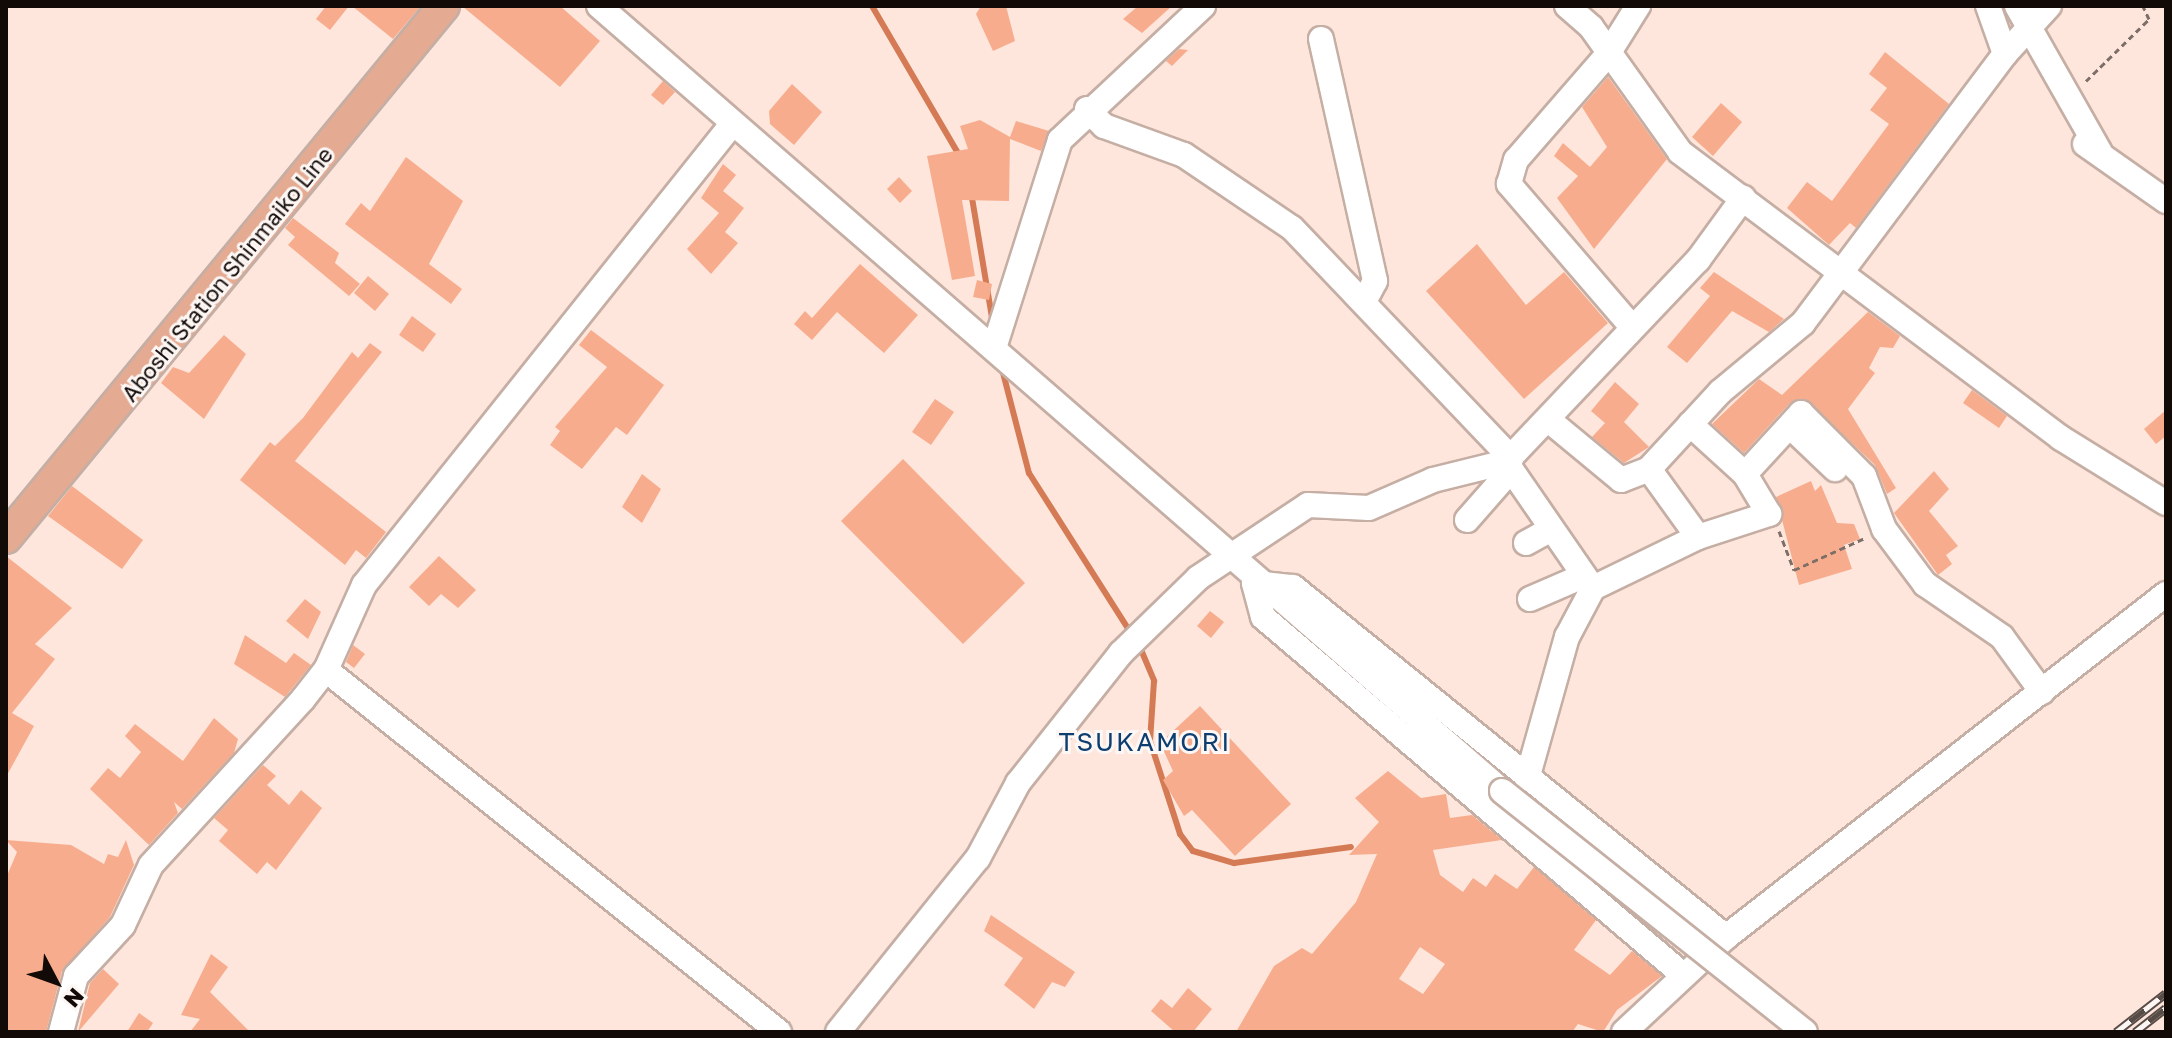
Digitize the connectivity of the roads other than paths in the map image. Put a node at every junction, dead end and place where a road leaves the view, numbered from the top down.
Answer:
1 (444, 6) edge
2 (599, 6) edge
3 (1203, 6) edge
4 (1567, 6) edge
5 (1638, 6) edge
6 (1988, 6) edge
7 (2017, 6) edge
8 (2049, 6) edge
9 (2029, 28) junction
10 (1321, 39) dead end
11 (1608, 54) junction
12 (2005, 54) junction
13 (1087, 109) junction
14 (733, 123) junction
15 (2073, 136) dead end
16 (2100, 152) junction
17 (1743, 198) junction
18 (2166, 201) edge
19 (1840, 273) junction
20 (1365, 300) junction
21 (1632, 327) junction
22 (994, 348) junction
23 (1551, 422) junction
24 (1690, 424) junction
25 (1791, 427) junction
26 (1509, 464) junction
27 (1649, 469) junction
28 (1835, 469) dead end
29 (1745, 474) junction
30 (2166, 503) edge
31 (1467, 520) dead end
32 (1549, 530) junction
33 (1698, 537) junction
34 (6, 538) edge
35 (1526, 543) dead end
36 (1227, 555) junction
37 (1587, 582) junction
38 (1254, 583) junction
39 (2166, 594) edge
40 (1530, 599) dead end
41 (326, 670) junction
42 (2042, 692) junction
43 (1527, 779) junction
44 (1726, 937) junction
45 (1682, 974) junction
46 (61, 1032) edge
47 (779, 1032) edge
48 (838, 1032) edge
49 (1624, 1032) edge
50 (1805, 1032) edge

1 - 34 main road, Aboshi Station Shinmaiko Line
2 - 14 street
3 - 13 street
4 - 11 street
5 - 11 street
6 - 12 street
7 - 9 street
8 - 9 street
9 - 12 street
9 - 16 street
10 - 20 street
11 - 17 street
11 - 21 street
12 - 19 street
13 - 20 street
13 - 22 street
14 - 22 street
14 - 41 street
15 - 16 street
16 - 18 street
17 - 19 street
17 - 21 street
19 - 24 street
19 - 30 street
20 - 26 street
21 - 23 street
22 - 36 street
23 - 26 street
23 - 27 street
24 - 27 street
24 - 29 street
25 - 28 street
25 - 29 street
25 - 42 street
26 - 31 street
26 - 32 street
26 - 36 street
27 - 33 street
29 - 33 street
32 - 35 street
32 - 37 street
33 - 37 street
36 - 38 street
36 - 48 street
37 - 40 street
37 - 43 street
38 - 43 street
38 - 45 street
38 - 50 street, bridge
39 - 42 street
41 - 46 street
41 - 47 street
42 - 44 street
43 - 44 street
44 - 45 street
45 - 49 street

